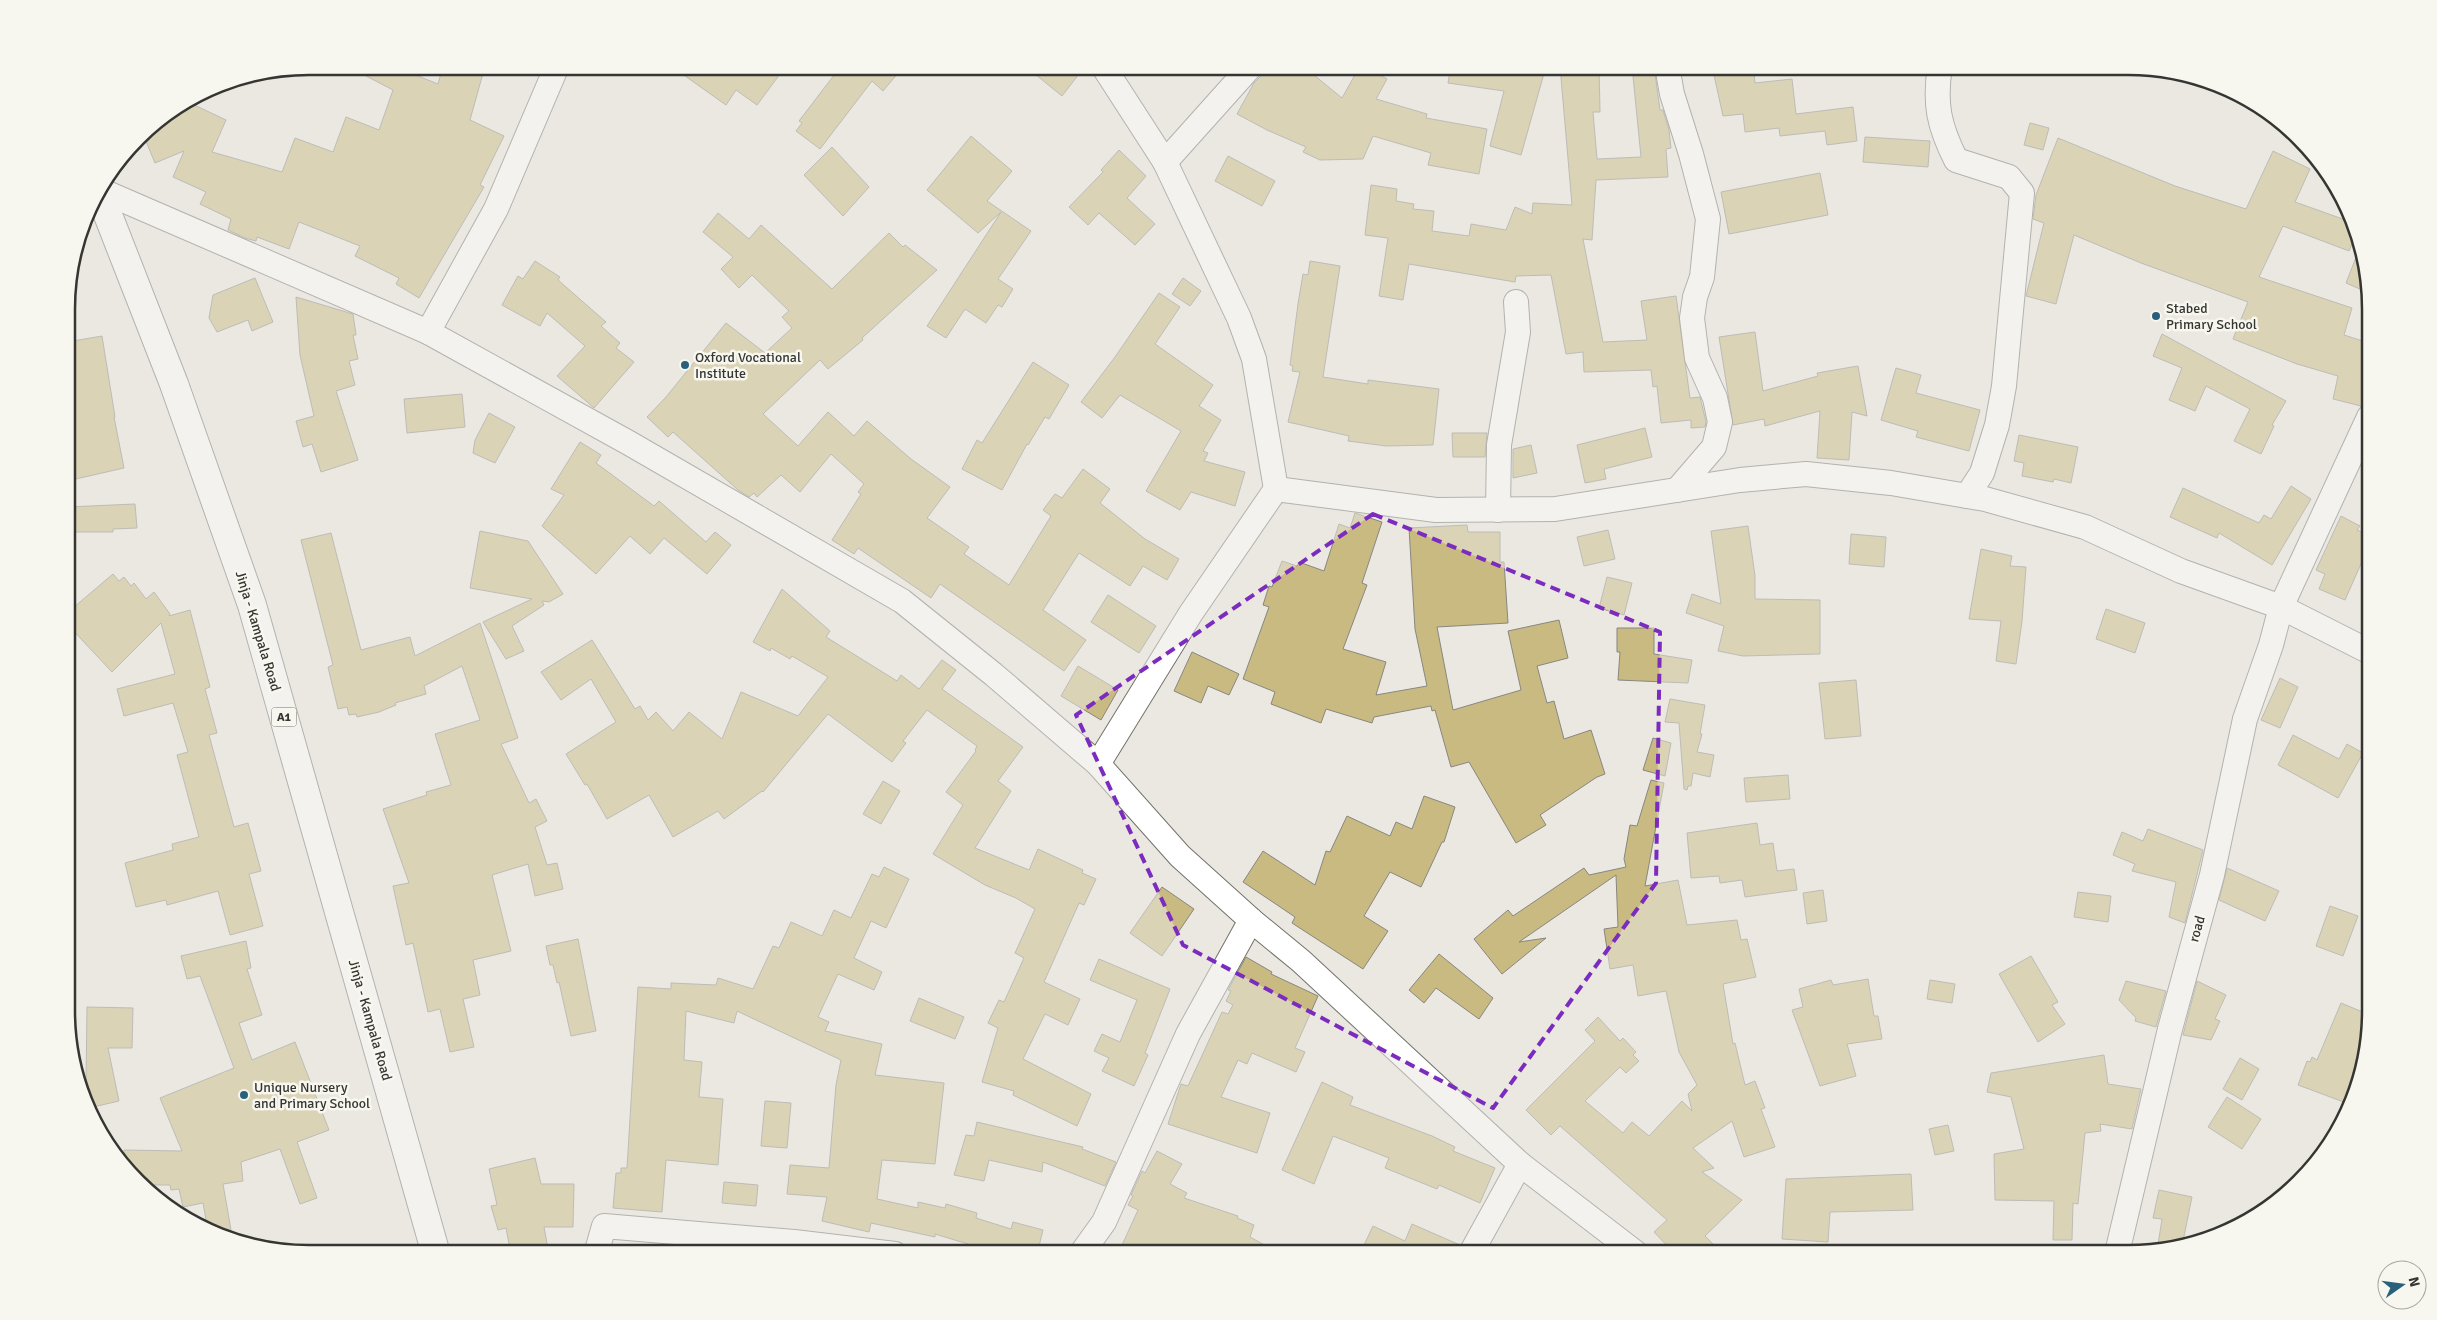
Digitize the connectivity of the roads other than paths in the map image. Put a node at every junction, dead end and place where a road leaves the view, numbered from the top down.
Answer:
1 (553, 75) edge
2 (1109, 75) edge
3 (1242, 75) edge
4 (1669, 75) edge
5 (1938, 75) edge
6 (1165, 162) junction
7 (105, 194) edge
8 (102, 199) edge
9 (1516, 302) dead end
10 (428, 332) junction
11 (2362, 432) edge
12 (1276, 489) junction
13 (1677, 490) junction
14 (1967, 496) junction
15 (1498, 510) junction
16 (2281, 607) junction
17 (2362, 648) edge
18 (1098, 764) junction
19 (1251, 920) junction
20 (1520, 1164) junction
21 (433, 1245) edge
22 (599, 1245) edge
23 (819, 1245) edge
24 (1087, 1245) edge
25 (1475, 1245) edge
26 (1626, 1245) edge
27 (2119, 1245) edge

1 - 10 street
2 - 6 street
3 - 6 street
4 - 13 street
5 - 14 street
6 - 12 street
7 - 10 street
8 - 21 highway, Jinja - Kampala Road / A1
9 - 15 street
10 - 18 street
11 - 16 street, road
12 - 15 street
12 - 18 street
13 - 14 street
13 - 15 street
14 - 16 street
16 - 17 street
16 - 27 street, road
18 - 19 street
19 - 20 street
19 - 24 street
20 - 25 street
20 - 26 street
22 - 23 street

